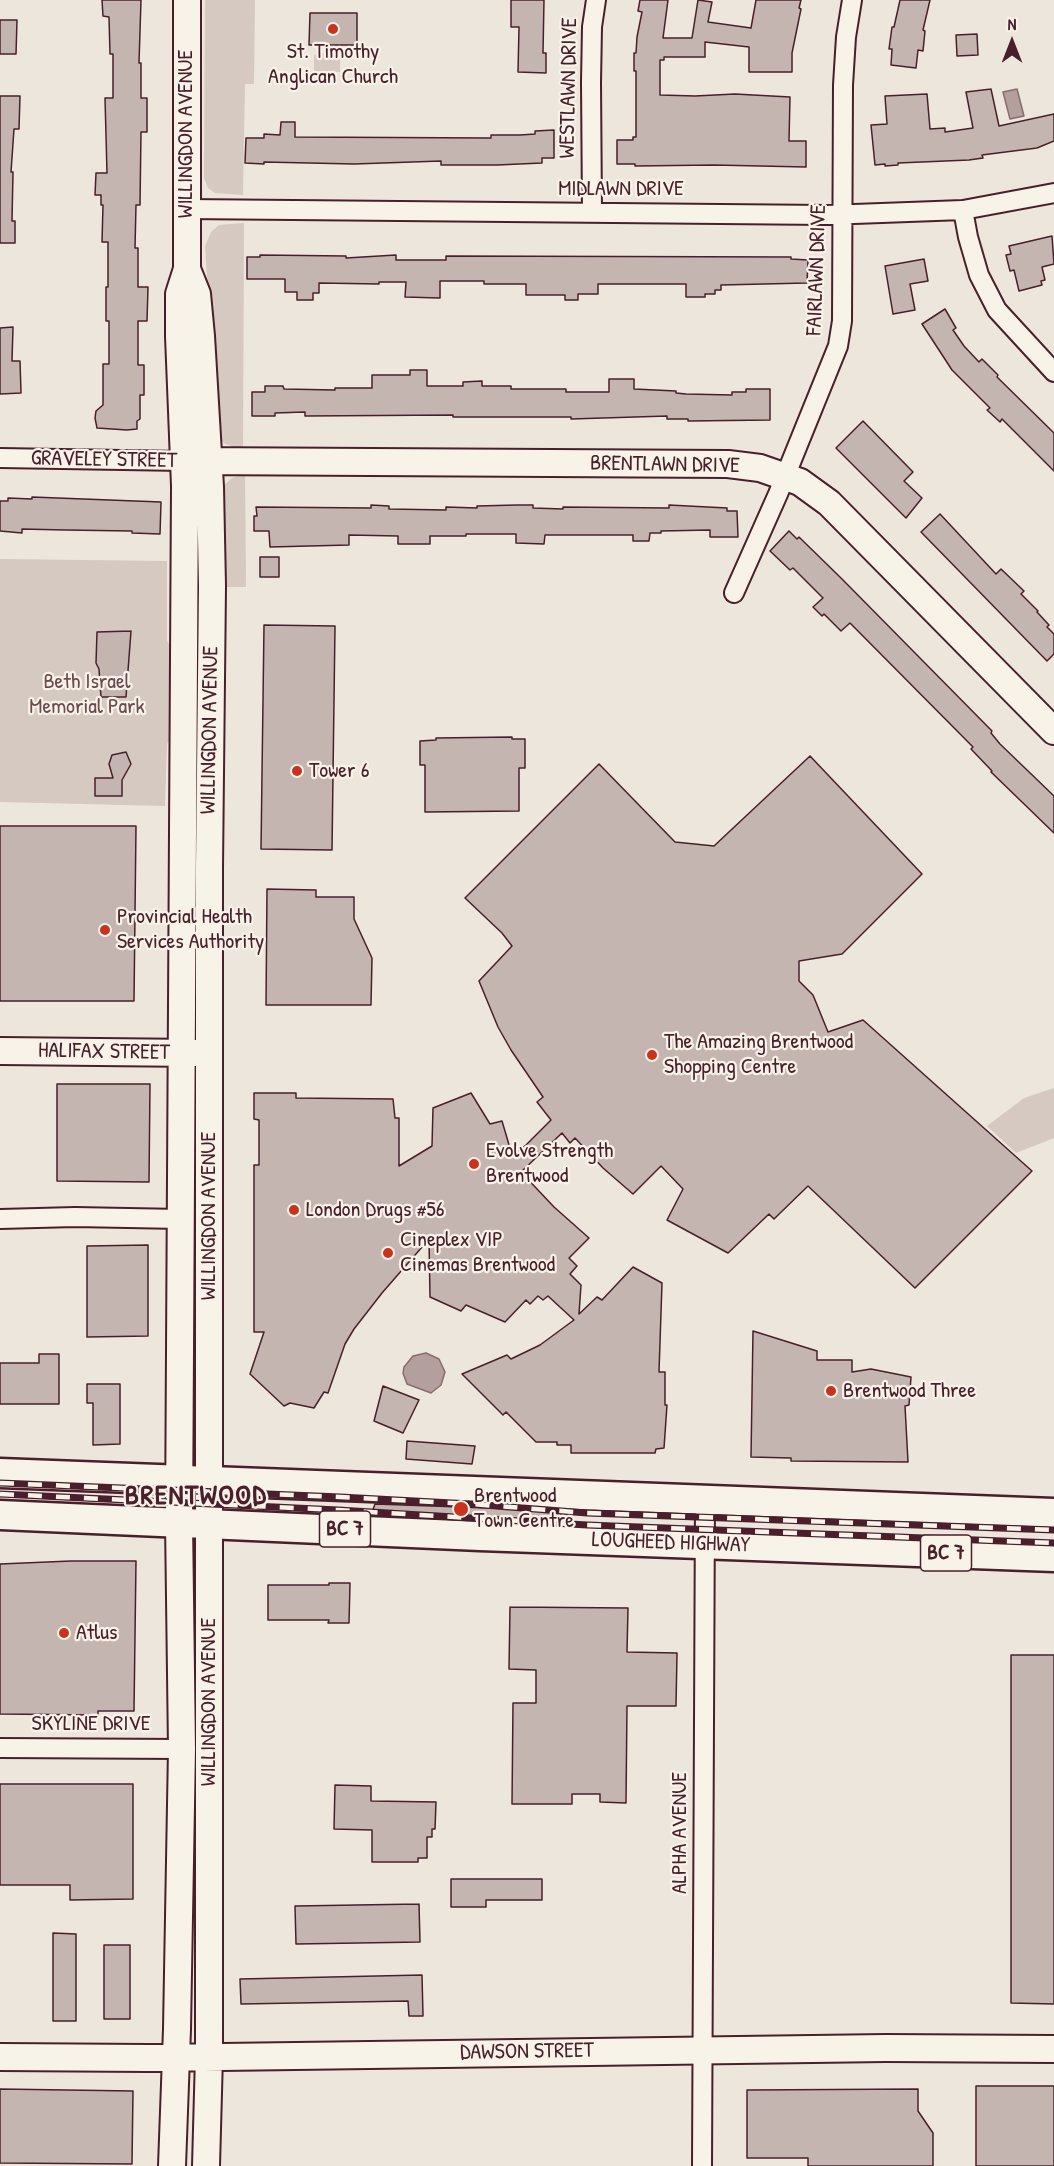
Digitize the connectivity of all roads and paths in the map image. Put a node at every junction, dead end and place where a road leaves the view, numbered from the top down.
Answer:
1 (187, 0) edge
2 (596, 0) edge
3 (852, 0) edge
4 (1054, 194) edge
5 (186, 209) junction
6 (963, 210) junction
7 (592, 213) junction
8 (843, 214) junction
9 (1054, 372) edge
10 (0, 458) edge
11 (196, 461) junction
12 (785, 476) junction
13 (734, 593) dead end
14 (1054, 731) edge
15 (0, 1051) edge
16 (181, 1053) junction
17 (209, 1053) junction
18 (181, 1219) junction
19 (0, 1220) edge
20 (0, 1473) edge
21 (179, 1480) junction
22 (209, 1481) junction
23 (705, 1500) junction
24 (1054, 1513) edge
25 (0, 1515) edge
26 (179, 1522) junction
27 (210, 1524) junction
28 (704, 1543) junction
29 (1054, 1557) edge
30 (0, 1748) edge
31 (182, 1749) junction
32 (1054, 2049) edge
33 (702, 2050) junction
34 (209, 2056) junction
35 (0, 2057) edge
36 (176, 2057) junction
37 (172, 2166) edge
38 (206, 2166) edge
39 (702, 2166) edge

1 - 5 main road, WILLINGDON AVENUE
2 - 7 street, WESTLAWN DRIVE
3 - 8 street, FAIRLAWN DRIVE
4 - 6 street, MIDLAWN DRIVE
5 - 7 street, MIDLAWN DRIVE
5 - 11 main road, WILLINGDON AVENUE
6 - 8 street, MIDLAWN DRIVE
6 - 9 street
7 - 8 street, MIDLAWN DRIVE
8 - 12 street, FAIRLAWN DRIVE
10 - 11 street, GRAVELEY STREET
11 - 12 main road, BRENTLAWN DRIVE
11 - 16 main road, WILLINGDON AVENUE
11 - 17 main road, WILLINGDON AVENUE
12 - 13 street, FAIRLAWN DRIVE
12 - 14 main road, BRENTLAWN DRIVE
15 - 16 main road, HALIFAX STREET
16 - 17 main road, HALIFAX STREET
16 - 18 main road, WILLINGDON AVENUE
17 - 22 main road, WILLINGDON AVENUE
18 - 19 street
18 - 21 main road, WILLINGDON AVENUE
20 - 21 main road, LOUGHEED HIGHWAY / BC 7
21 - 22 main road, LOUGHEED HIGHWAY / BC 7
21 - 26 main road, WILLINGDON AVENUE
22 - 23 main road, LOUGHEED HIGHWAY / BC 7
22 - 27 main road, WILLINGDON AVENUE
23 - 24 main road, LOUGHEED HIGHWAY / BC 7
23 - 28 street, ALPHA AVENUE
25 - 26 main road, LOUGHEED HIGHWAY / BC 7
26 - 27 main road, LOUGHEED HIGHWAY / BC 7
26 - 31 main road, WILLINGDON AVENUE
27 - 28 main road, LOUGHEED HIGHWAY / BC 7
27 - 34 main road, WILLINGDON AVENUE
28 - 29 main road, LOUGHEED HIGHWAY / BC 7
28 - 33 street, ALPHA AVENUE
30 - 31 street, SKYLINE DRIVE
31 - 36 main road, WILLINGDON AVENUE
32 - 33 main road, DAWSON STREET
33 - 34 main road, DAWSON STREET
33 - 39 street, ALPHA AVENUE
34 - 36 main road, DAWSON STREET
34 - 38 main road, WILLINGDON AVENUE
35 - 36 main road, DAWSON STREET
36 - 37 main road, WILLINGDON AVENUE

